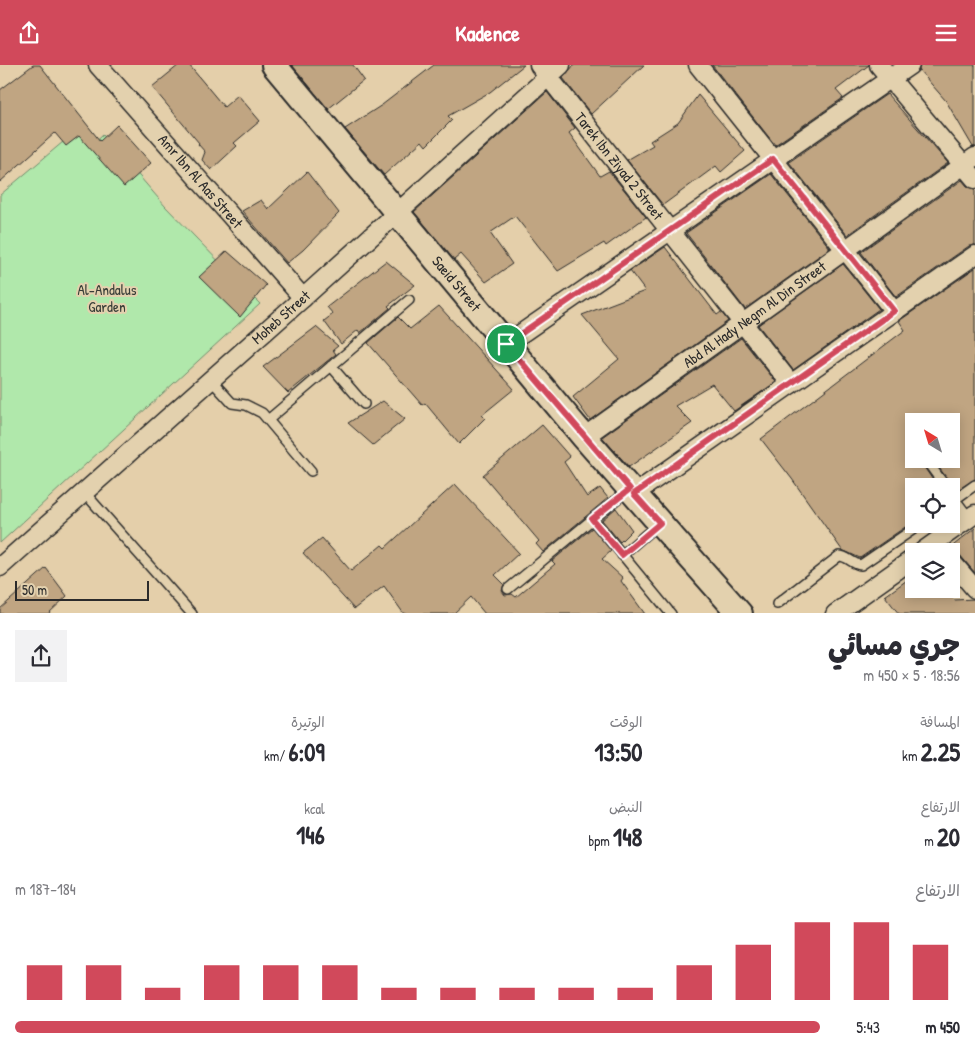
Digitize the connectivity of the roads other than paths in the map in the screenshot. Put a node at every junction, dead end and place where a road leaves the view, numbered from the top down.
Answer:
1 (98, 65) edge
2 (274, 65) edge
3 (698, 65) edge
4 (879, 65) edge
5 (910, 65) edge
6 (550, 69) edge
7 (890, 79) junction
8 (773, 159) junction
9 (969, 161) edge
10 (975, 179) edge
11 (397, 213) junction
12 (670, 231) junction
13 (845, 250) junction
14 (975, 255) edge
15 (303, 298) junction
16 (409, 300) dead end
17 (894, 311) junction
18 (743, 323) junction
19 (506, 344) junction
20 (331, 367) junction
21 (211, 380) junction
22 (791, 384) junction
23 (364, 404) dead end
24 (268, 420) junction
25 (584, 437) junction
26 (932, 468) edge
27 (311, 471) dead end
28 (940, 478) edge
29 (975, 485) edge
30 (632, 491) junction
31 (84, 492) junction
32 (960, 495) edge
33 (960, 505) edge
34 (972, 516) edge
35 (592, 519) junction
36 (660, 523) junction
37 (908, 533) edge
38 (940, 543) edge
39 (622, 555) junction
40 (905, 564) edge
41 (0, 567) edge
42 (960, 572) edge
43 (508, 589) dead end
44 (975, 589) edge
45 (777, 604) dead end
46 (192, 613) edge
47 (671, 613) edge
48 (740, 613) edge
49 (835, 613) edge

1 - 15 street, Amr Ibn Al Aas Street
2 - 11 street, Saeid Street
3 - 8 street
4 - 7 street
5 - 7 street
6 - 11 street, Moheb Street
6 - 12 street, Tarek Ibn Ziyad 2 Street
7 - 8 street
7 - 9 street
8 - 12 street
8 - 13 street
9 - 10 street
9 - 13 street, Abd Al Hady Negm Al Din Street
11 - 15 street, Moheb Street
11 - 19 street, Saeid Street
12 - 18 street, Tarek Ibn Ziyad 2 Street
12 - 19 street
13 - 17 street
13 - 18 street, Abd Al Hady Negm Al Din Street
14 - 17 street
15 - 21 street, Moheb Street
16 - 20 lane
17 - 22 street
18 - 22 street, Tarek Ibn Ziyad 2 Street
18 - 25 street, Abd Al Hady Negm Al Din Street
19 - 25 street, Saeid Street
20 - 23 lane
20 - 24 lane
21 - 24 lane
21 - 31 street, Moheb Street
22 - 30 street
24 - 27 lane
25 - 30 street, Saeid Street
26 - 28 lane
29 - 32 lane
30 - 35 lane
30 - 36 street, Saeid Street
31 - 41 street, Moheb Street
31 - 46 lane
33 - 34 lane
34 - 38 street
35 - 39 lane
35 - 43 lane
36 - 39 lane
36 - 48 street, Saeid Street
37 - 45 lane
39 - 47 lane
40 - 49 street
42 - 44 street

